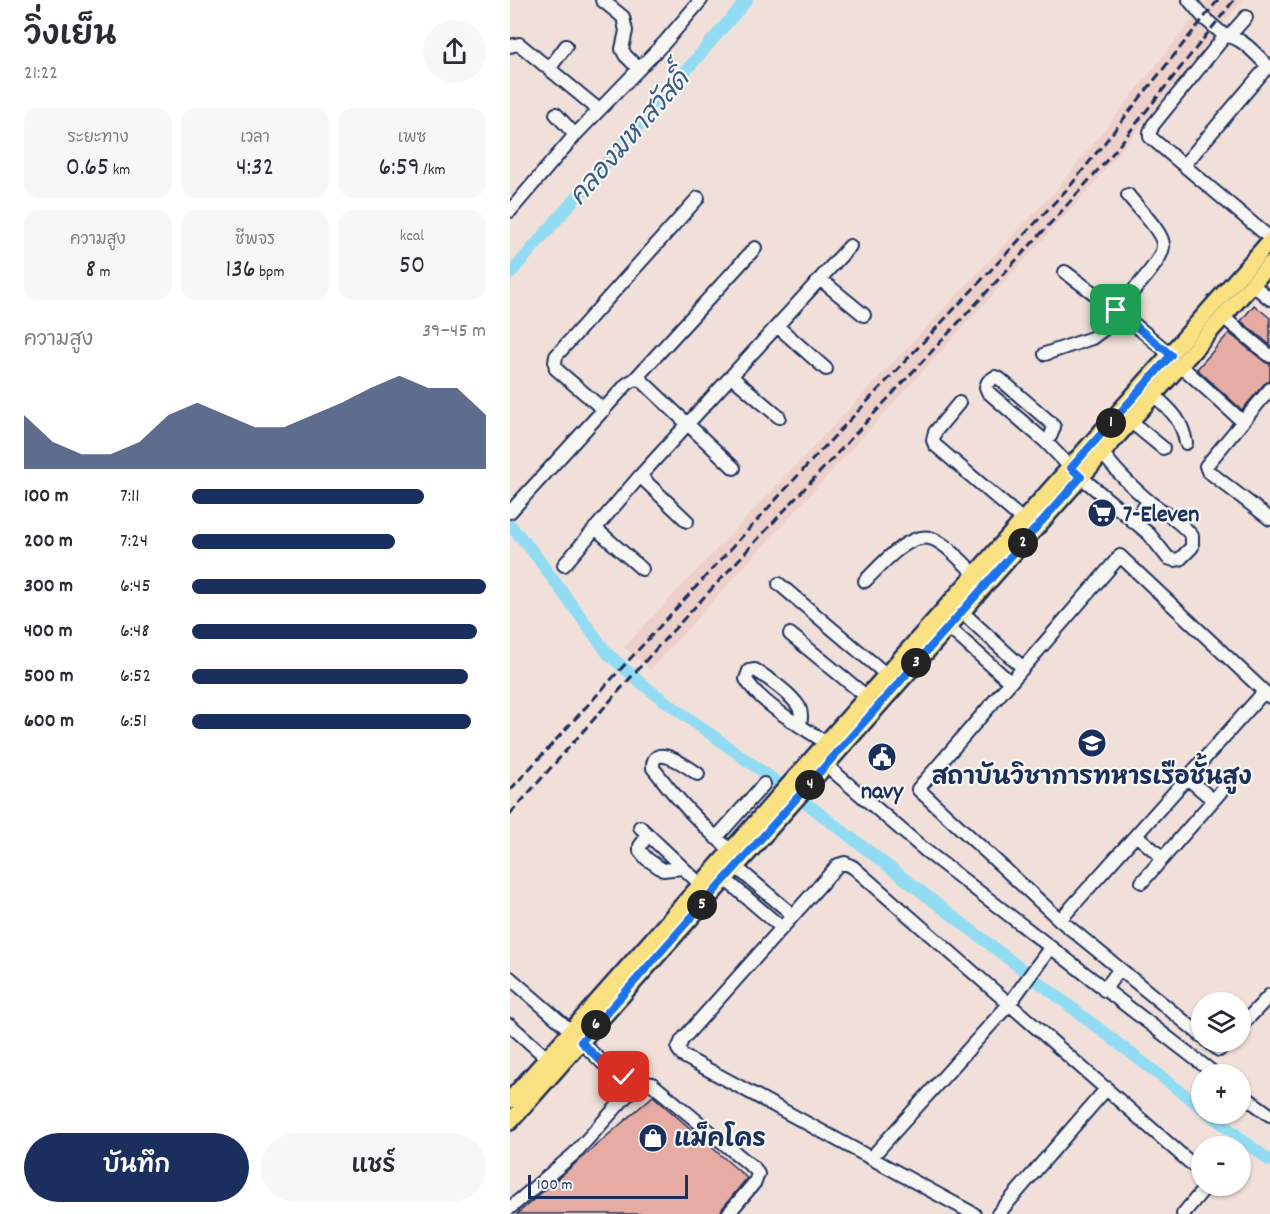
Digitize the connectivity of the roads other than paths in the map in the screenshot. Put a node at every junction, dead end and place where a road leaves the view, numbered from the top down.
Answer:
1 (602, 0) edge
2 (700, 0) edge
3 (1189, 0) edge
4 (1246, 17) dead end
5 (1228, 35) junction
6 (510, 46) edge
7 (566, 46) dead end
8 (1269, 67) edge
9 (549, 69) junction
10 (639, 69) junction
11 (599, 110) junction
12 (556, 114) dead end
13 (575, 135) junction
14 (1184, 165) junction
15 (1128, 195) dead end
16 (698, 198) dead end
17 (510, 212) edge
18 (1270, 240) edge
19 (850, 246) dead end
20 (755, 248) dead end
21 (1270, 264) edge
22 (1065, 272) dead end
23 (820, 279) junction
24 (1252, 284) junction
25 (1270, 299) edge
26 (1120, 313) junction
27 (864, 315) dead end
28 (1222, 317) junction
29 (777, 326) junction
30 (1045, 354) dead end
31 (1270, 356) edge
32 (1176, 360) junction
33 (826, 369) dead end
34 (732, 377) junction
35 (635, 379) junction
36 (1270, 389) edge
37 (1154, 395) junction
38 (959, 403) dead end
39 (604, 411) junction
40 (779, 417) dead end
41 (1130, 421) junction
42 (1242, 421) junction
43 (687, 424) junction
44 (1046, 442) junction
45 (1186, 443) dead end
46 (1163, 448) dead end
47 (1102, 452) junction
48 (734, 468) dead end
49 (1076, 472) junction
50 (640, 476) junction
51 (1149, 501) junction
52 (512, 509) edge
53 (1270, 519) edge
54 (1024, 520) junction
55 (687, 521) dead end
56 (1132, 522) junction
57 (595, 528) junction
58 (564, 564) dead end
59 (642, 569) dead end
60 (976, 575) junction
61 (865, 581) dead end
62 (779, 584) dead end
63 (962, 612) junction
64 (948, 627) junction
65 (790, 634) dead end
66 (1023, 668) junction
67 (887, 675) junction
68 (1010, 682) junction
69 (1267, 694) edge
70 (867, 697) junction
71 (800, 726) junction
72 (826, 743) junction
73 (827, 766) junction
74 (698, 774) dead end
75 (1187, 778) junction
76 (804, 780) junction
77 (1230, 781) dead end
78 (764, 784) dead end
79 (1213, 800) junction
80 (1136, 836) junction
81 (717, 838) junction
82 (730, 858) junction
83 (1163, 858) junction
84 (682, 868) junction
85 (719, 874) junction
86 (1142, 882) dead end
87 (700, 884) junction
88 (793, 915) junction
89 (1060, 920) junction
90 (782, 928) junction
91 (1048, 951) junction
92 (1120, 969) junction
93 (510, 978) edge
94 (1104, 990) junction
95 (1270, 995) edge
96 (1012, 1000) junction
97 (1251, 1015) edge
98 (510, 1025) edge
99 (1191, 1027) edge
100 (1191, 1036) edge
101 (576, 1037) junction
102 (1177, 1045) junction
103 (547, 1058) junction
104 (1202, 1064) edge
105 (640, 1081) junction
106 (1107, 1088) junction
107 (512, 1094) edge
108 (1251, 1100) edge
109 (1269, 1111) edge
110 (510, 1122) edge
111 (871, 1158) junction
112 (1191, 1163) edge
113 (1198, 1196) edge
114 (510, 1208) edge
115 (728, 1214) edge
116 (974, 1214) edge
117 (998, 1214) edge
118 (1183, 1214) edge

1 - 10 street
2 - 10 street
3 - 5 street
4 - 5 street
5 - 8 street
5 - 14 street
6 - 9 street
7 - 9 street
8 - 14 street
9 - 11 street
10 - 11 street
11 - 13 street
12 - 13 street
13 - 17 street
14 - 18 street
15 - 26 street
16 - 39 street
18 - 32 main road
19 - 23 street
20 - 35 street
21 - 24 main road
22 - 26 street
23 - 27 street
23 - 29 street
24 - 25 street
24 - 28 main road
26 - 30 street
26 - 32 street
28 - 31 street
28 - 32 main road
29 - 33 street
29 - 34 street
32 - 37 main road
32 - 42 street
32 - 49 main road
34 - 40 street
34 - 43 street
35 - 39 street
35 - 43 street
36 - 42 street
37 - 41 main road
37 - 45 street
38 - 54 street
39 - 52 street
41 - 46 street
41 - 47 main road
42 - 53 street
43 - 48 street
43 - 50 street
44 - 44 street
44 - 49 street
47 - 49 main road
47 - 51 street
49 - 54 main road
49 - 56 street
49 - 63 main road
50 - 55 street
50 - 57 street
51 - 56 street
51 - 56 street
54 - 60 main road
57 - 58 street
57 - 59 street
60 - 61 street
60 - 67 main road
62 - 67 street
63 - 64 main road
63 - 66 street
64 - 68 street
64 - 73 main road
65 - 70 street
66 - 68 street
66 - 69 street
67 - 70 main road
68 - 89 street
69 - 75 street
70 - 72 main road
71 - 71 street
71 - 72 street
72 - 76 main road
73 - 76 main road
73 - 91 street
74 - 81 street
75 - 79 street
75 - 80 street
76 - 82 main road
77 - 79 street
78 - 81 street
79 - 83 street
80 - 83 street
80 - 89 street
81 - 82 street
82 - 85 main road
82 - 88 street
83 - 86 street
84 - 84 street
84 - 87 street
85 - 87 main road
85 - 90 street
85 - 101 main road
87 - 101 main road
88 - 90 street
88 - 96 street
89 - 92 street
90 - 111 street
91 - 94 street
91 - 96 street
92 - 94 street
92 - 99 street
93 - 101 street
94 - 102 street
95 - 97 street
96 - 106 street
96 - 111 street
98 - 103 street
100 - 102 street
101 - 103 main road
101 - 105 street
101 - 110 main road
102 - 104 street
103 - 107 main road
105 - 114 street
105 - 115 street
106 - 112 street
106 - 117 street
108 - 109 street
111 - 116 street
113 - 118 street

